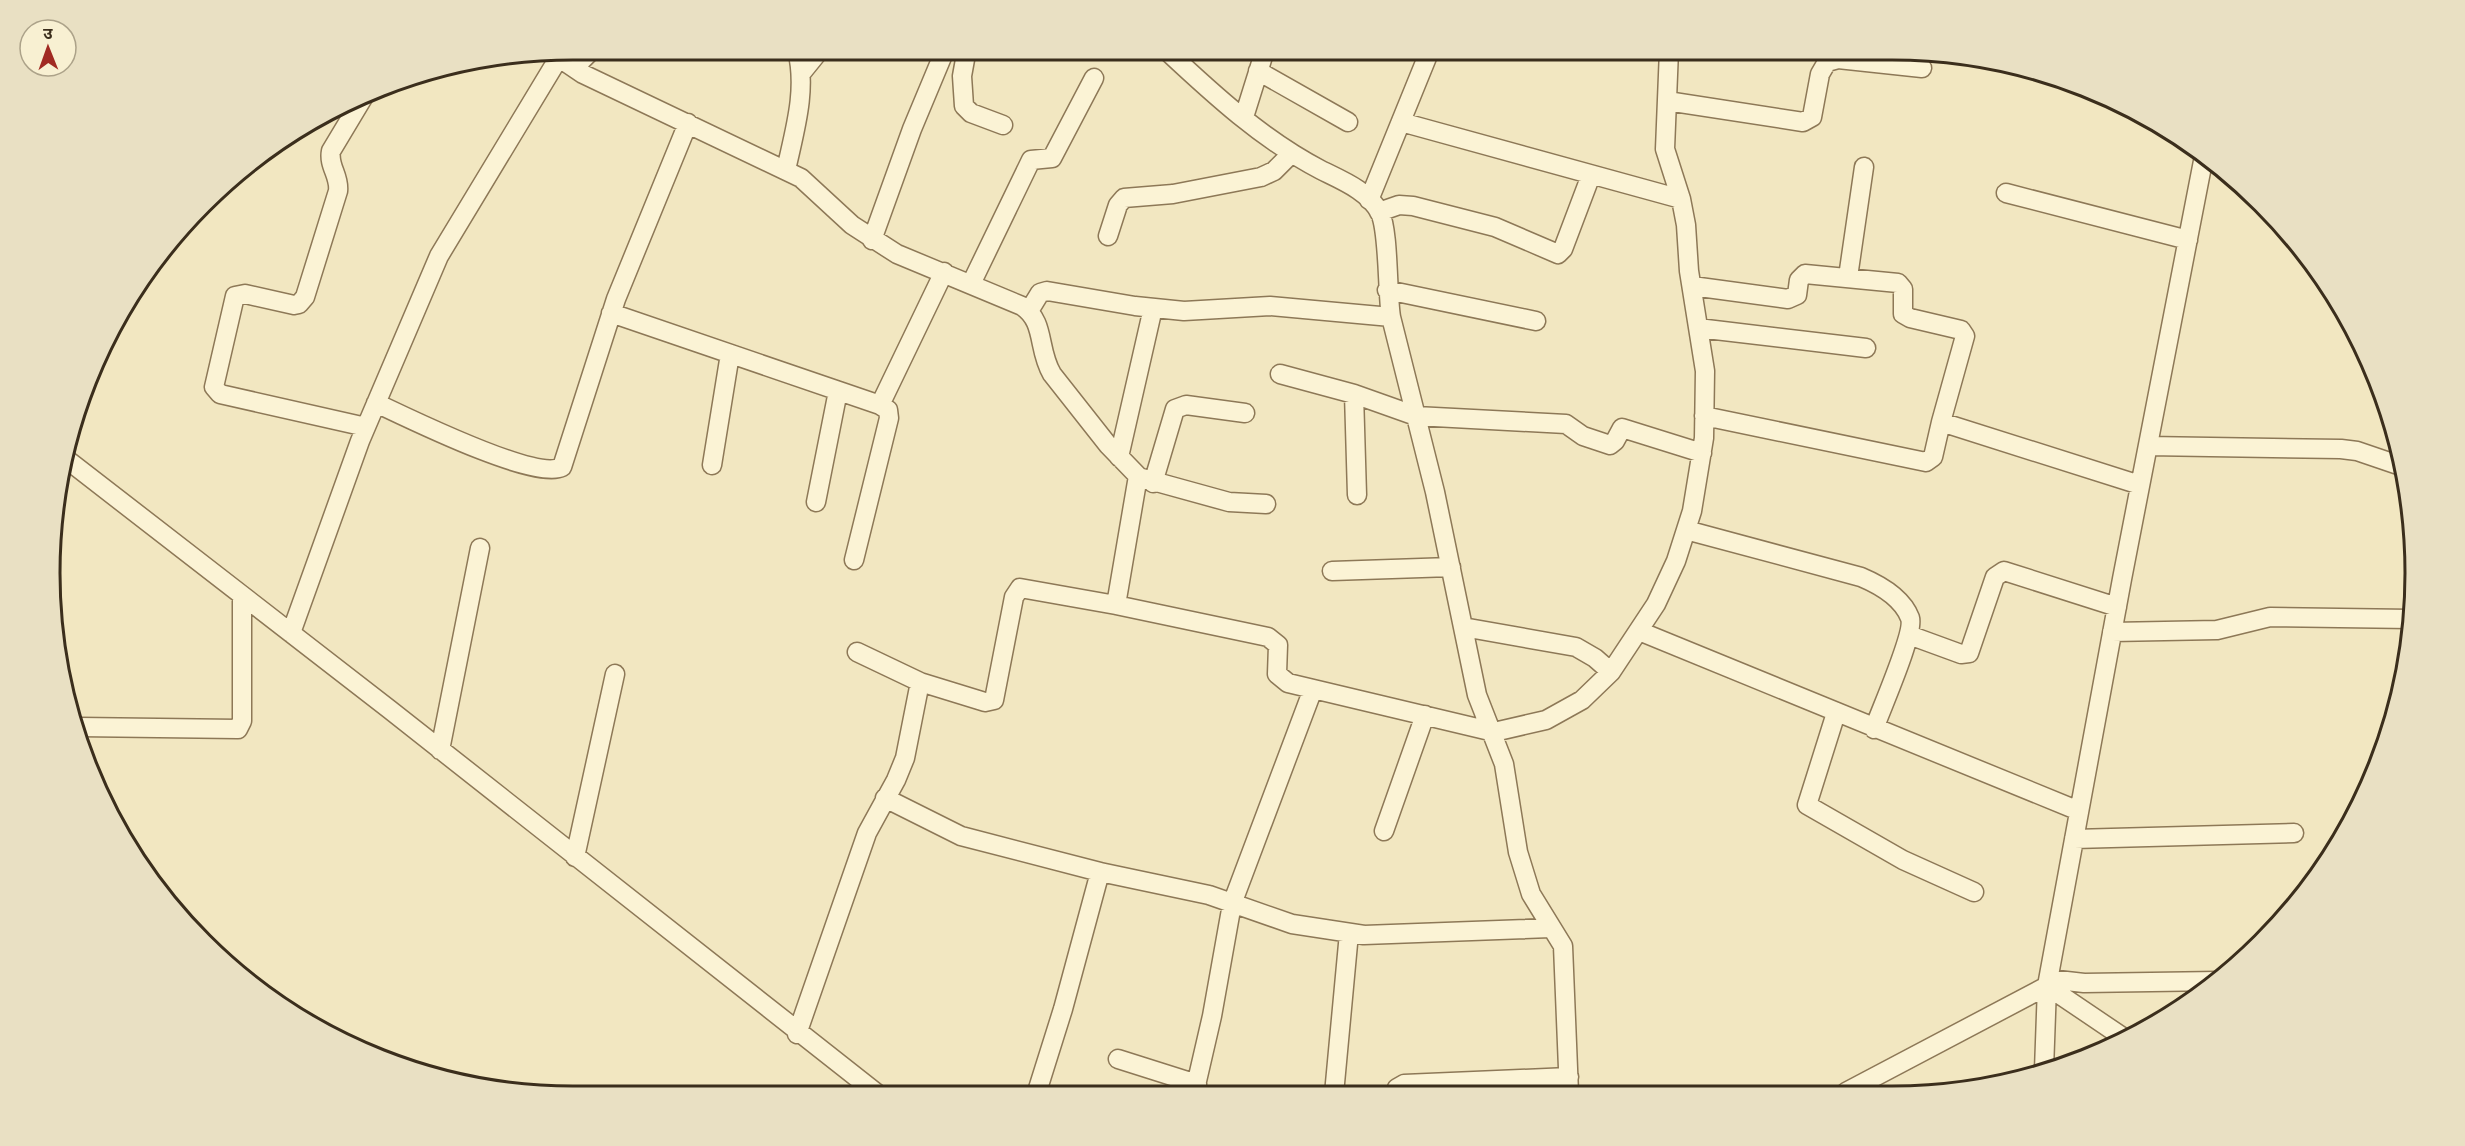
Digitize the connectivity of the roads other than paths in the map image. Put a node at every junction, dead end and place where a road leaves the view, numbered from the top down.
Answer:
1 (561, 60) edge
2 (799, 60) edge
3 (811, 60) edge
4 (941, 60) edge
5 (965, 60) edge
6 (1177, 60) edge
7 (1262, 60) edge
8 (1426, 60) edge
9 (1665, 60) edge
10 (1834, 60) edge
11 (1847, 60) edge
12 (1923, 68) dead end
13 (802, 71) junction
14 (1258, 71) junction
15 (1094, 78) dead end
16 (1667, 101) junction
17 (357, 108) edge
18 (1244, 117) junction
19 (1401, 122) junction
20 (688, 123) junction
21 (1348, 123) dead end
22 (1003, 124) dead end
23 (1291, 154) junction
24 (2203, 165) edge
25 (1864, 167) dead end
26 (786, 170) junction
27 (1591, 175) junction
28 (2006, 193) dead end
29 (1681, 199) junction
30 (1374, 206) junction
31 (1108, 236) dead end
32 (872, 240) junction
33 (2188, 240) junction
34 (944, 272) junction
35 (1848, 277) junction
36 (972, 284) junction
37 (1692, 286) junction
38 (1387, 290) junction
39 (1153, 308) junction
40 (1029, 311) junction
41 (611, 313) junction
42 (1391, 317) junction
43 (1536, 321) dead end
44 (1698, 328) junction
45 (1866, 348) dead end
46 (730, 354) junction
47 (1280, 374) dead end
48 (838, 391) junction
49 (1354, 394) junction
50 (376, 403) junction
51 (880, 405) junction
52 (1245, 413) dead end
53 (1416, 416) junction
54 (1704, 416) junction
55 (1941, 422) junction
56 (366, 426) junction
57 (2148, 446) junction
58 (1702, 453) junction
59 (1119, 456) junction
60 (2393, 463) edge
61 (72, 464) edge
62 (712, 465) dead end
63 (1145, 479) junction
64 (2140, 485) junction
65 (1357, 495) dead end
66 (816, 502) dead end
67 (1266, 504) dead end
68 (1686, 530) junction
69 (480, 548) dead end
70 (854, 560) dead end
71 (1451, 567) junction
72 (1332, 571) dead end
73 (242, 596) junction
74 (1116, 605) junction
75 (2116, 607) junction
76 (2403, 619) edge
77 (1463, 627) junction
78 (1639, 631) junction
79 (2112, 632) junction
80 (291, 633) junction
81 (1909, 635) junction
82 (857, 652) dead end
83 (1611, 672) junction
84 (615, 674) dead end
85 (920, 682) junction
86 (1313, 689) junction
87 (1836, 713) junction
88 (1425, 715) junction
89 (84, 727) edge
90 (1874, 729) junction
91 (1494, 732) junction
92 (440, 750) junction
93 (885, 798) junction
94 (2079, 811) junction
95 (1384, 831) dead end
96 (2294, 833) dead end
97 (2074, 839) junction
98 (575, 857) junction
99 (1100, 872) junction
100 (1974, 892) dead end
101 (1232, 904) junction
102 (1551, 928) junction
103 (1350, 933) junction
104 (2202, 981) edge
105 (2048, 982) junction
106 (797, 1034) junction
107 (2118, 1034) edge
108 (1118, 1059) dead end
109 (2044, 1063) edge
110 (1569, 1085) edge
111 (867, 1086) edge
112 (1039, 1086) edge
113 (1187, 1086) edge
114 (1196, 1086) edge
115 (1335, 1086) edge
116 (1399, 1086) edge
117 (1857, 1086) edge

1 - 20 street
1 - 50 street
2 - 13 street
3 - 13 street
4 - 32 street
5 - 22 street
6 - 18 street
7 - 14 street
8 - 19 street
9 - 16 street
10 - 16 street
11 - 12 street
13 - 26 street
14 - 18 street
14 - 21 street
15 - 36 street
16 - 29 street
17 - 56 street
18 - 23 street
19 - 27 street
19 - 30 street
20 - 26 street
20 - 41 street
23 - 30 street
23 - 31 street
24 - 33 street
25 - 35 street
26 - 32 street
27 - 29 street
27 - 30 street
28 - 33 street
29 - 37 street
30 - 38 street
32 - 34 street
33 - 57 street
34 - 36 street
34 - 51 street
35 - 37 street
35 - 55 street
36 - 40 street
37 - 44 street
38 - 42 street
38 - 43 street
39 - 40 street
39 - 42 street
39 - 59 street
40 - 59 street
41 - 46 street
41 - 50 street
42 - 53 street
44 - 45 street
44 - 54 street
46 - 48 street
46 - 62 street
47 - 49 street
48 - 51 street
48 - 66 street
49 - 53 street
49 - 65 street
50 - 56 street
51 - 70 street
52 - 63 street
53 - 58 street
53 - 71 street
54 - 55 street
54 - 58 street
55 - 64 street
56 - 80 street
57 - 60 street
57 - 64 street
58 - 68 street
59 - 63 street
61 - 73 street
63 - 67 street
63 - 74 street
64 - 75 street
68 - 78 street
68 - 81 street
69 - 92 street
71 - 72 street
71 - 77 street
73 - 80 street
73 - 89 street
74 - 85 street
74 - 86 street
75 - 79 street
75 - 81 street
76 - 79 street
77 - 83 street
77 - 91 street
78 - 83 street
78 - 87 street
79 - 94 street
80 - 92 street
81 - 90 street
82 - 85 street
83 - 91 street
84 - 98 street
85 - 93 street
86 - 88 street
86 - 101 street
87 - 90 street
87 - 100 street
88 - 91 street
88 - 95 street
90 - 94 street
91 - 102 street
92 - 98 street
93 - 99 street
93 - 106 street
94 - 97 street
96 - 97 street
97 - 105 street
98 - 106 street
99 - 101 street
99 - 112 street
101 - 103 street
101 - 114 street
102 - 103 street
102 - 110 street
103 - 115 street
104 - 105 street
105 - 107 street
105 - 109 street
105 - 117 street
106 - 111 street
108 - 113 street
110 - 116 street

